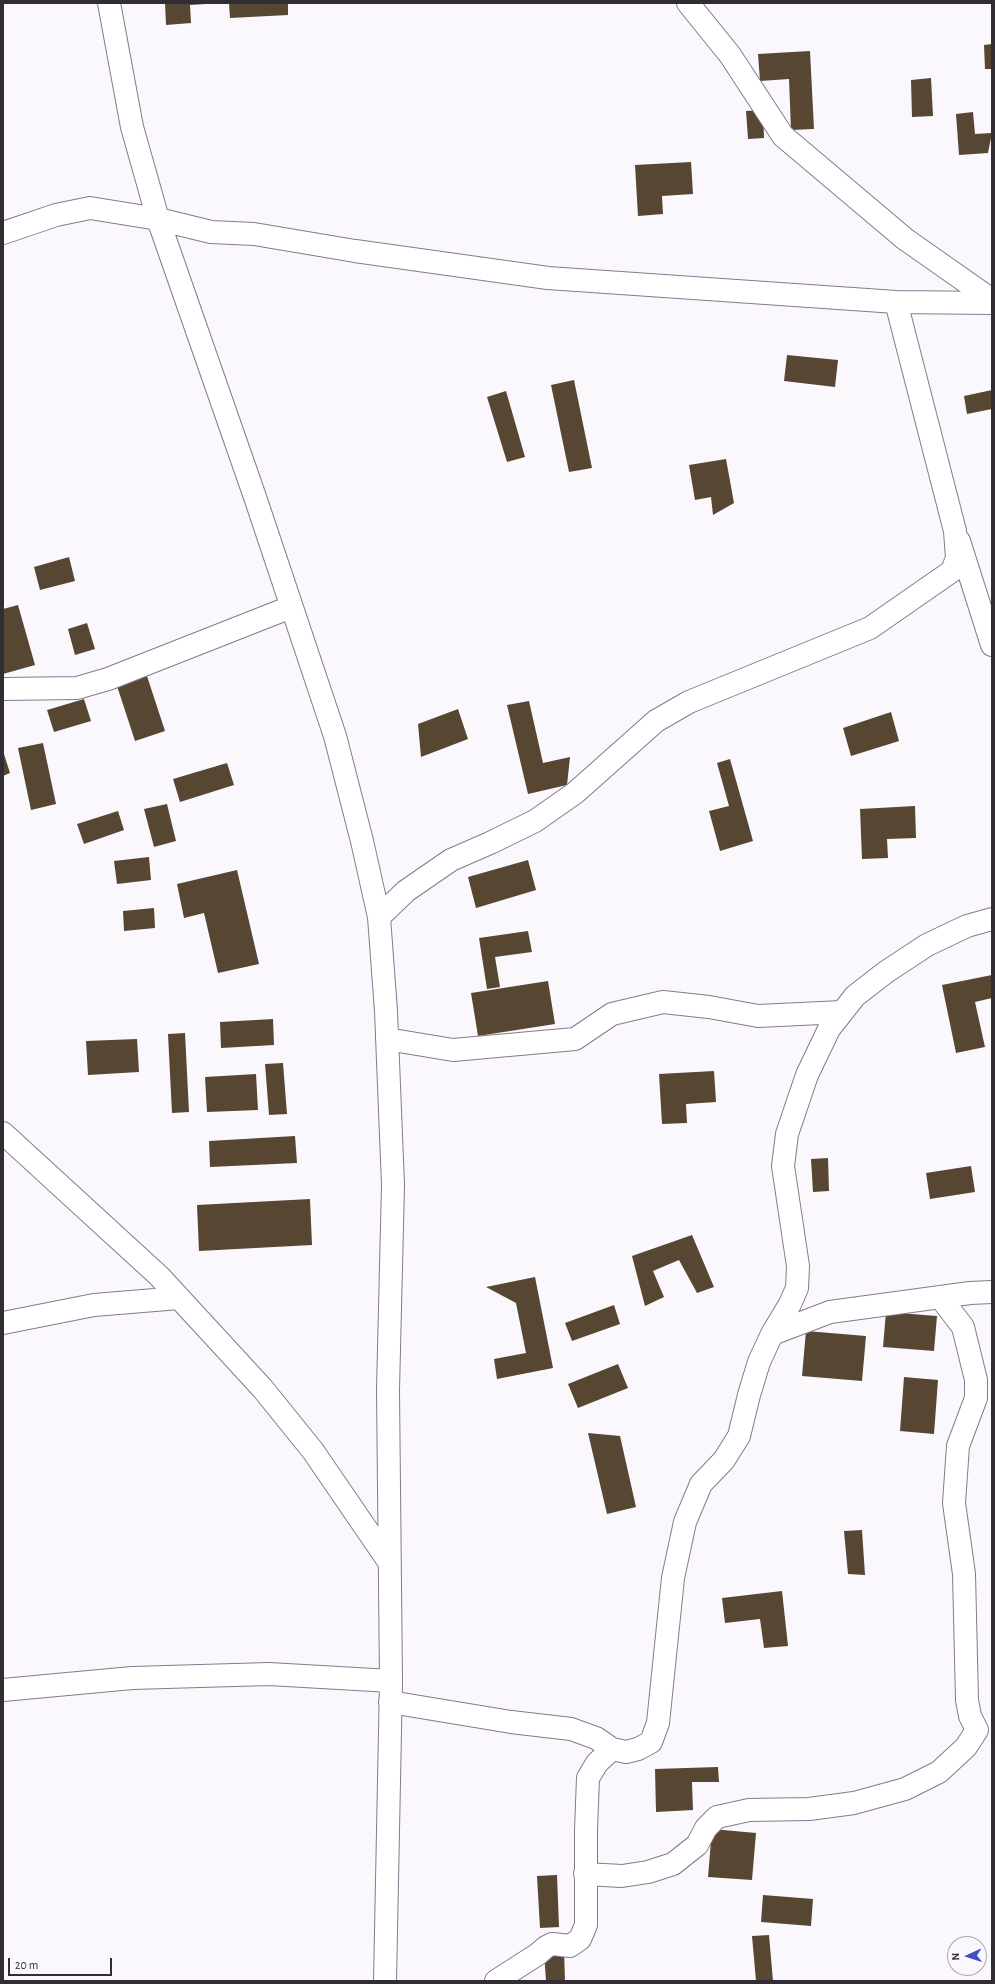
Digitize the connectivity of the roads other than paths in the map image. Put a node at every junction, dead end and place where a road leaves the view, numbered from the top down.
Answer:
1 (109, 3) edge
2 (688, 3) edge
3 (158, 219) junction
4 (3, 233) edge
5 (992, 300) edge
6 (896, 302) junction
7 (992, 303) edge
8 (955, 531) junction
9 (291, 607) junction
10 (992, 644) edge
11 (3, 689) edge
12 (379, 917) junction
13 (992, 919) edge
14 (842, 1012) junction
15 (387, 1039) junction
16 (3, 1133) edge
17 (992, 1292) edge
18 (940, 1297) junction
19 (179, 1298) junction
20 (3, 1322) edge
21 (772, 1334) junction
22 (389, 1562) junction
23 (391, 1681) junction
24 (3, 1690) edge
25 (390, 1702) junction
26 (612, 1749) junction
27 (585, 1874) junction
28 (385, 1981) edge
29 (496, 1981) edge

1 - 3 street
2 - 5 street
3 - 4 street
3 - 6 street
3 - 9 street
6 - 7 street
6 - 8 street
8 - 10 street
8 - 12 street
9 - 11 street
9 - 12 street
12 - 15 street
13 - 14 street
14 - 15 street
14 - 21 street
15 - 22 street
16 - 19 street
17 - 18 street
18 - 21 street
18 - 27 street
19 - 20 street
19 - 22 street
21 - 26 street
22 - 23 street
23 - 24 street
23 - 25 street
25 - 26 street
25 - 28 street
26 - 27 street
27 - 29 street

